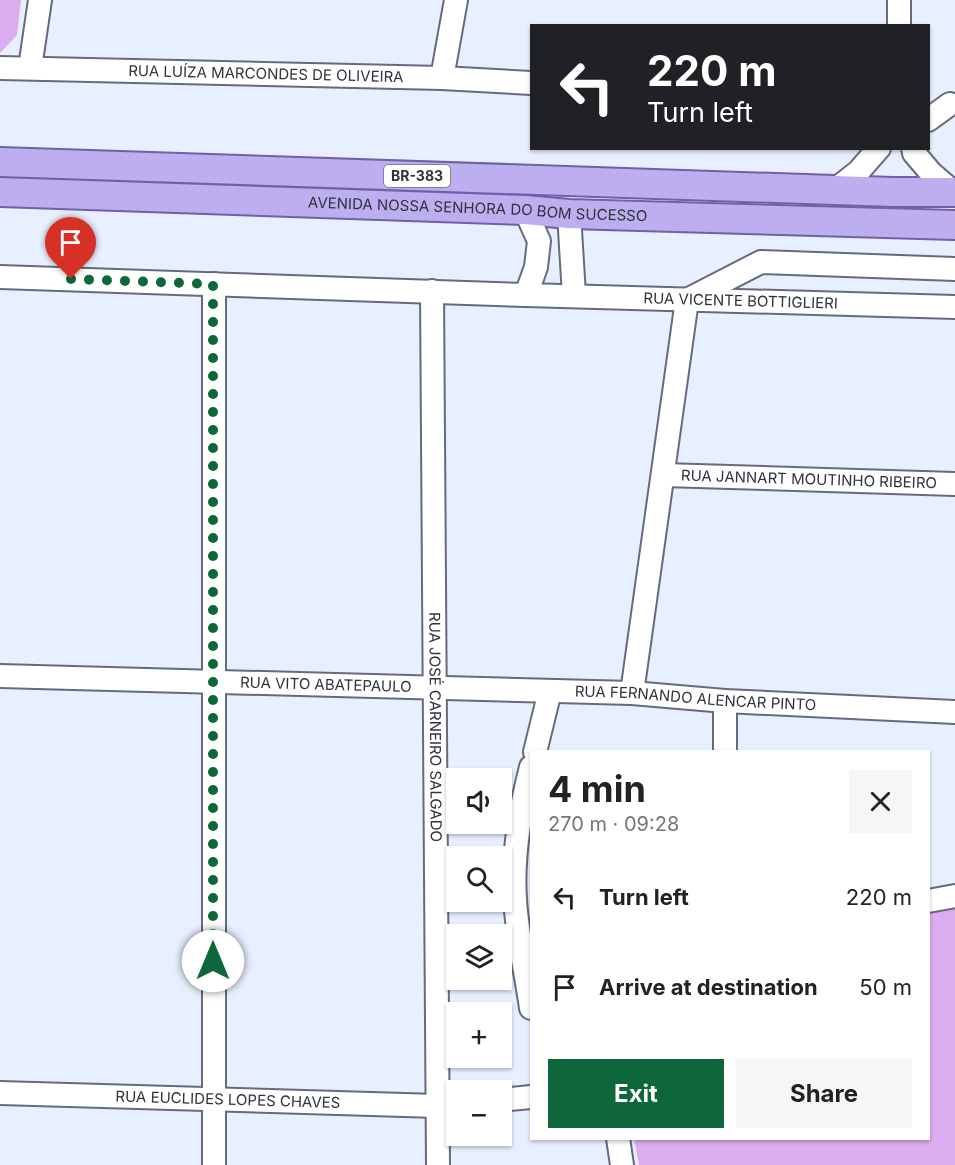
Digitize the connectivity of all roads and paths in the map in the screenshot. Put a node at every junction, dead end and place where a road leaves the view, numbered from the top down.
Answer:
1 (40, 0) edge
2 (456, 0) edge
3 (899, 0) edge
4 (899, 24) edge
5 (0, 68) edge
6 (30, 68) junction
7 (442, 78) junction
8 (530, 83) edge
9 (945, 105) edge
10 (930, 118) edge
11 (878, 150) edge
12 (914, 150) edge
13 (0, 162) edge
14 (835, 190) junction
15 (0, 192) edge
16 (954, 192) edge
17 (525, 210) junction
18 (569, 214) junction
19 (955, 225) edge
20 (955, 269) edge
21 (0, 277) edge
22 (213, 284) junction
23 (432, 291) junction
24 (526, 295) junction
25 (574, 295) junction
26 (687, 300) junction
27 (955, 307) edge
28 (663, 475) junction
29 (955, 484) edge
30 (0, 676) edge
31 (213, 682) junction
32 (435, 688) junction
33 (549, 691) junction
34 (632, 693) junction
35 (725, 701) junction
36 (955, 712) edge
37 (535, 750) edge
38 (725, 750) edge
39 (530, 771) edge
40 (955, 896) edge
41 (930, 901) edge
42 (530, 1001) edge
43 (446, 1080) edge
44 (0, 1093) edge
45 (530, 1097) edge
46 (512, 1099) edge
47 (214, 1101) junction
48 (446, 1105) edge
49 (446, 1112) edge
50 (618, 1140) edge
51 (214, 1165) edge
52 (438, 1165) edge
53 (622, 1165) edge

1 - 6 street
2 - 7 street
3 - 4 street
5 - 6 street, RUA LUÍZA MARCONDES DE OLIVEIRA
6 - 7 street, RUA LUÍZA MARCONDES DE OLIVEIRA
7 - 8 street, RUA LUÍZA MARCONDES DE OLIVEIRA
9 - 10 street
11 - 14 street
12 - 16 street
13 - 14 main road, AVENIDA NOSSA SENHORA DO BOM SUCESSO / BR-383
14 - 16 main road, AVENIDA NOSSA SENHORA DO BOM SUCESSO / BR-383
15 - 17 main road, AVENIDA NOSSA SENHORA DO BOM SUCESSO / BR-383
17 - 18 main road, AVENIDA NOSSA SENHORA DO BOM SUCESSO / BR-383
17 - 24 street
18 - 19 main road, AVENIDA NOSSA SENHORA DO BOM SUCESSO / BR-383
18 - 25 street
20 - 26 street
21 - 22 street, RUA VICENTE BOTTIGLIERI
22 - 23 street, RUA VICENTE BOTTIGLIERI
22 - 31 street
23 - 24 street, RUA VICENTE BOTTIGLIERI
23 - 32 street, RUA JOSÉ CARNEIRO SALGADO
24 - 25 street, RUA VICENTE BOTTIGLIERI
25 - 26 street, RUA VICENTE BOTTIGLIERI
26 - 27 street, RUA VICENTE BOTTIGLIERI
26 - 28 street
28 - 29 street, RUA JANNART MOUTINHO RIBEIRO
28 - 34 street
30 - 31 street, RUA VITO ABATEPAULO
31 - 32 street, RUA VITO ABATEPAULO
31 - 47 street
32 - 33 street, RUA FERNANDO ALENCAR PINTO
32 - 43 street, RUA JOSÉ CARNEIRO SALGADO
33 - 34 street, RUA FERNANDO ALENCAR PINTO
33 - 37 street
34 - 35 street, RUA FERNANDO ALENCAR PINTO
35 - 36 street, RUA FERNANDO ALENCAR PINTO
35 - 38 street
39 - 42 street
40 - 41 street
44 - 47 street, RUA EUCLIDES LOPES CHAVES
45 - 46 street
47 - 48 street, RUA EUCLIDES LOPES CHAVES
47 - 51 street
49 - 52 street, RUA JOSÉ CARNEIRO SALGADO
50 - 53 street

